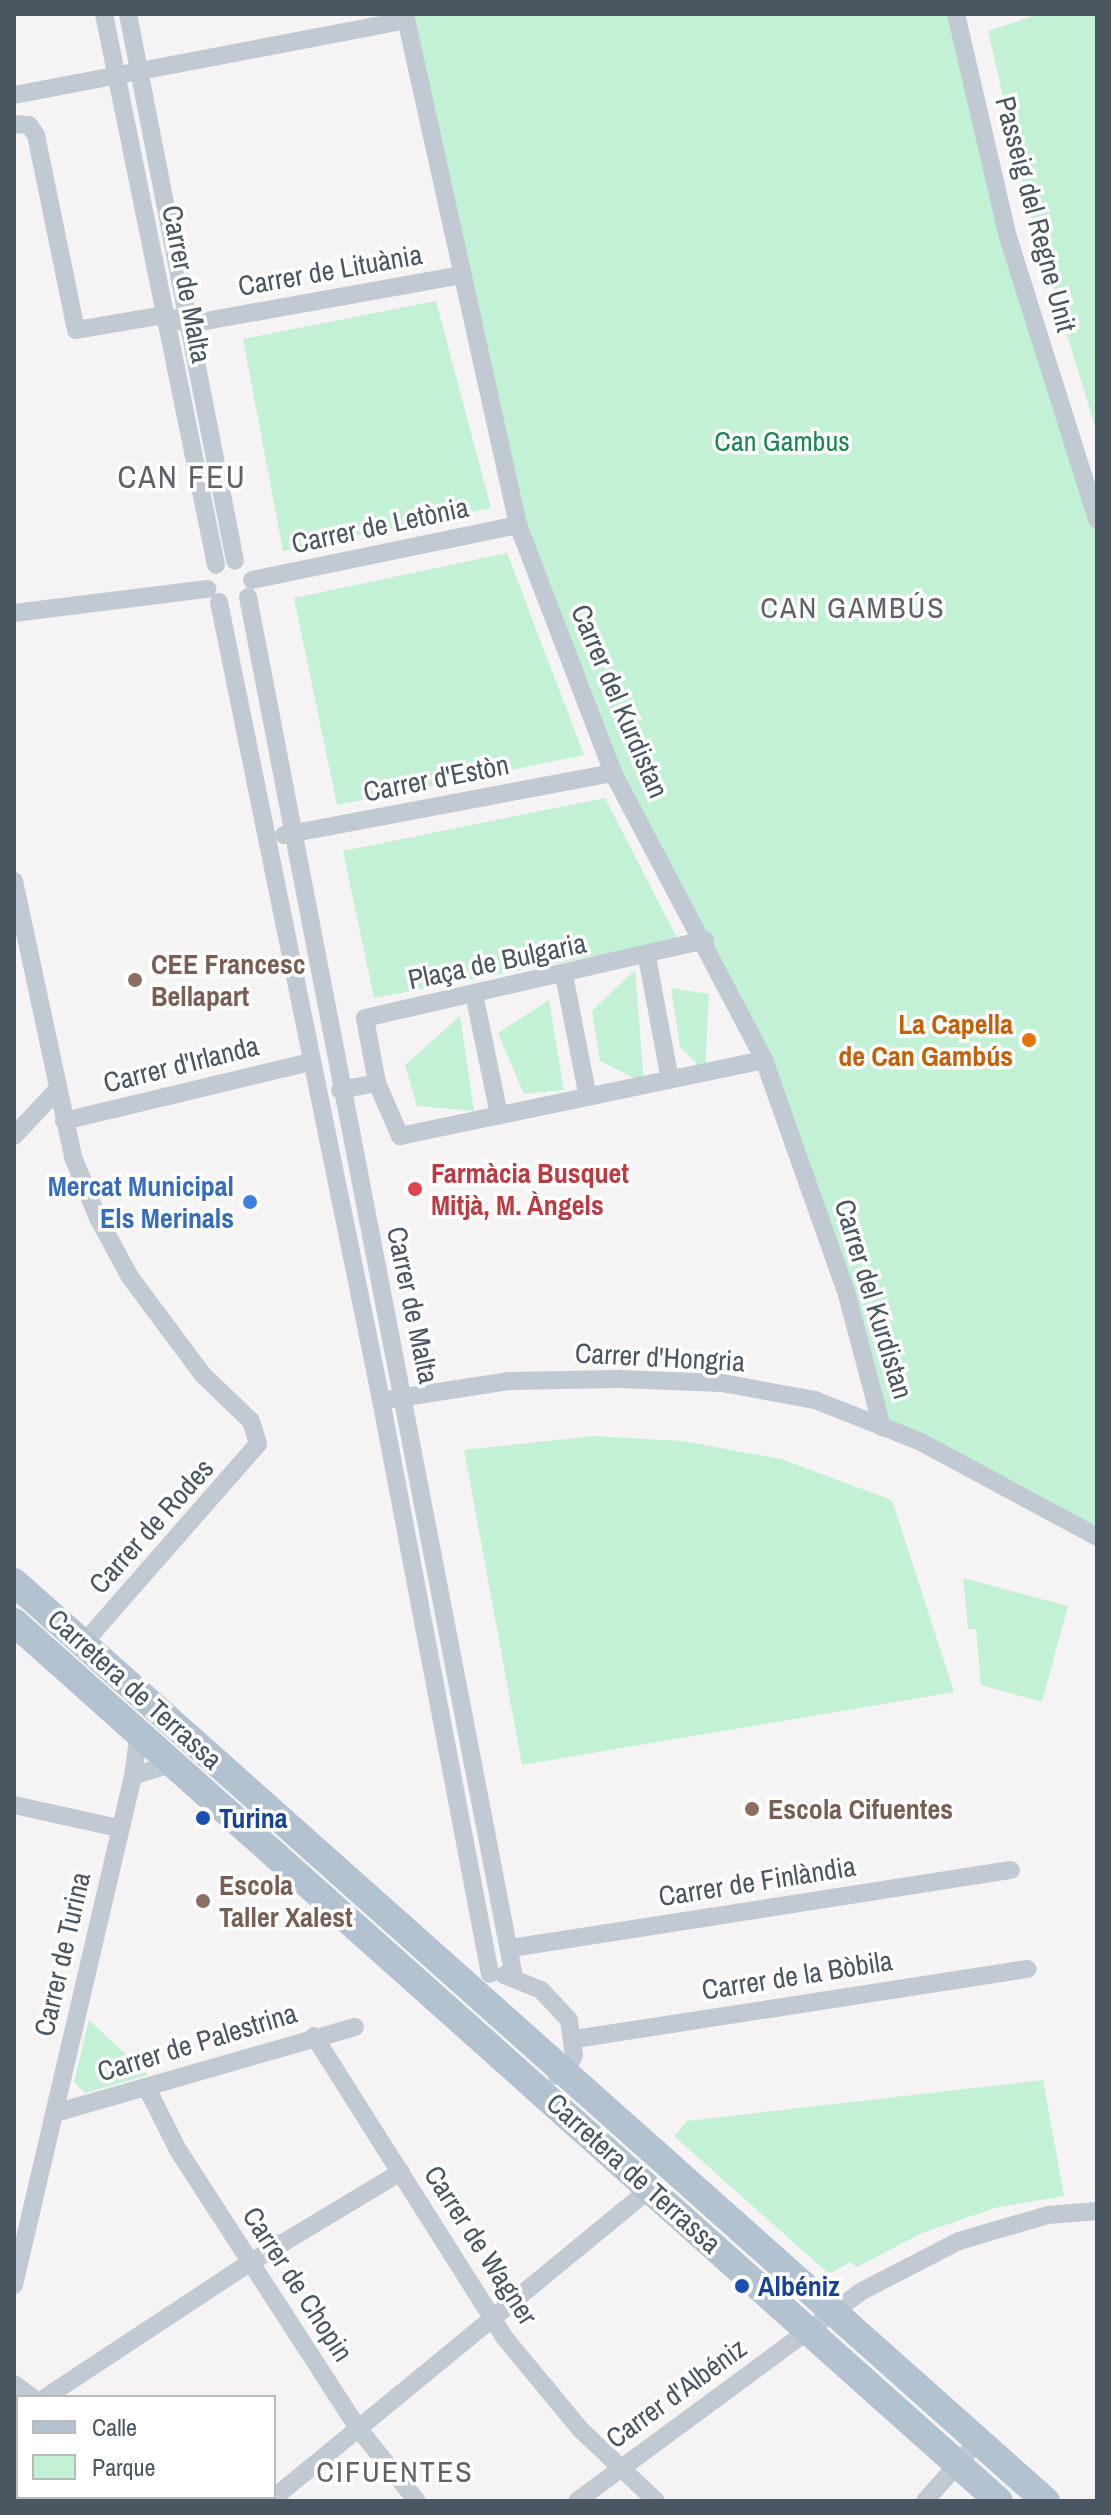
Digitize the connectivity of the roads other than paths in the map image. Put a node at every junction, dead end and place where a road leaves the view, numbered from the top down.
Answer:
1 (104, 14) edge
2 (128, 14) edge
3 (956, 14) edge
4 (406, 17) edge
5 (139, 74) junction
6 (117, 77) junction
7 (14, 95) edge
8 (14, 124) edge
9 (460, 275) junction
10 (164, 315) junction
11 (189, 324) junction
12 (1097, 519) edge
13 (518, 525) junction
14 (235, 561) junction
15 (216, 565) junction
16 (250, 588) junction
17 (214, 596) junction
18 (14, 613) edge
19 (613, 773) junction
20 (293, 834) junction
21 (270, 837) junction
22 (14, 881) edge
23 (20, 938) edge
24 (705, 940) junction
25 (647, 957) junction
26 (564, 975) junction
27 (474, 994) junction
28 (764, 1060) junction
29 (310, 1062) junction
30 (670, 1080) junction
31 (377, 1083) junction
32 (57, 1090) junction
33 (340, 1090) junction
34 (588, 1097) junction
35 (499, 1115) junction
36 (64, 1121) junction
37 (14, 1136) edge
38 (403, 1397) junction
39 (381, 1400) junction
40 (882, 1427) junction
41 (1097, 1537) edge
42 (14, 1582) edge
43 (14, 1622) edge
44 (84, 1643) junction
45 (139, 1733) junction
46 (174, 1763) junction
47 (133, 1776) junction
48 (14, 1805) edge
49 (119, 1828) junction
50 (1011, 1870) dead end
51 (511, 1948) junction
52 (1028, 1969) dead end
53 (514, 1977) junction
54 (481, 1981) junction
55 (453, 2010) junction
56 (355, 2027) dead end
57 (314, 2036) junction
58 (575, 2039) junction
59 (566, 2072) junction
60 (532, 2081) junction
61 (147, 2088) junction
62 (55, 2113) junction
63 (401, 2172) junction
64 (650, 2189) junction
65 (1097, 2211) edge
66 (21, 2224) edge
67 (251, 2262) junction
68 (14, 2285) edge
69 (837, 2311) junction
70 (490, 2316) junction
71 (809, 2330) junction
72 (49, 2395) edge
73 (357, 2427) junction
74 (979, 2440) junction
75 (957, 2464) junction
76 (620, 2469) junction
77 (276, 2496) edge
78 (417, 2501) edge
79 (577, 2501) edge
80 (656, 2501) edge
81 (925, 2501) edge
82 (999, 2501) edge
83 (1046, 2501) edge

1 - 6 street, Carrer de Malta
2 - 5 street, Carrer de Malta
3 - 12 street, Passeig del Regne Unit
4 - 5 street
4 - 9 street, Carrer del Kurdistan
5 - 6 street
5 - 11 street, Carrer de Malta
6 - 7 street
6 - 10 street, Carrer de Malta
8 - 10 street
9 - 11 street, Carrer de Lituània
9 - 13 street, Carrer del Kurdistan
10 - 11 street
10 - 15 street, Carrer de Malta
11 - 14 street, Carrer de Malta
13 - 16 street, Carrer de Letònia
13 - 19 street, Carrer del Kurdistan
14 - 15 street
14 - 16 street
15 - 17 street
16 - 17 street
16 - 20 street, Carrer de Malta
17 - 18 street
17 - 21 street, Carrer de Malta
19 - 20 street, Carrer d'Estòn
19 - 24 street, Carrer del Kurdistan
20 - 21 street, Carrer d'Estòn
20 - 33 street, Carrer de Malta
21 - 29 street, Carrer de Malta
22 - 23 street
23 - 32 street
24 - 25 street, Plaça de Bulgaria
24 - 28 street, Carrer del Kurdistan
25 - 26 street, Plaça de Bulgaria
25 - 30 street
26 - 27 street, Plaça de Bulgaria
26 - 34 street
27 - 31 street, Plaça de Bulgaria
27 - 35 street
28 - 30 street, Plaça de Bulgaria
28 - 40 street, Carrer del Kurdistan
29 - 36 street, Carrer d'Irlanda
29 - 39 street, Carrer de Malta
30 - 34 street, Plaça de Bulgaria
31 - 33 street
31 - 35 street, Plaça de Bulgaria
32 - 36 street
32 - 37 street
33 - 38 street, Carrer de Malta
34 - 35 street, Plaça de Bulgaria
36 - 44 street, Carrer de Rodes
38 - 39 street, Carrer d'Hongria
38 - 40 street, Carrer d'Hongria
38 - 51 street, Carrer de Malta
39 - 54 street, Carrer de Malta
40 - 41 street, Carrer d'Hongria
42 - 44 main road, Carretera de Terrassa
43 - 45 main road, Carretera de Terrassa
44 - 54 main road, Carretera de Terrassa
45 - 46 main road, Carretera de Terrassa
45 - 47 street, Carrer de Turina
46 - 47 street
46 - 55 main road, Carretera de Terrassa
47 - 49 street, Carrer de Turina
48 - 49 street
49 - 62 street, Carrer de Turina
50 - 51 street, Carrer de Finlàndia
51 - 53 street, Carrer de Malta
52 - 58 street, Carrer de la Bòbila
53 - 54 street
53 - 58 street
54 - 55 street
54 - 59 main road, Carretera de Terrassa
55 - 60 main road, Carretera de Terrassa
56 - 57 street, Carrer de Palestrina
57 - 61 street, Carrer de Palestrina
57 - 63 street, Carrer de Wagner
58 - 59 street, Carretera de Terrassa
59 - 60 street, Carretera de Terrassa
59 - 69 main road, Carretera de Terrassa
60 - 64 main road, Carretera de Terrassa
61 - 62 street, Carrer de Palestrina
61 - 67 street, Carrer de Chopin
62 - 66 street, Carrer de Turina
63 - 67 street
63 - 70 street, Carrer de Wagner
64 - 70 street
64 - 71 main road, Carretera de Terrassa
65 - 69 street
66 - 68 street, Carrer de Turina
67 - 72 street
67 - 73 street, Carrer de Chopin
69 - 71 street
69 - 74 main road, Carretera de Terrassa
70 - 73 street
70 - 76 street, Carrer de Wagner
71 - 75 main road, Carretera de Terrassa
71 - 76 street, Carrer d'Albéniz
73 - 77 street
73 - 78 street, Carrer de Chopin
74 - 75 street
74 - 83 main road, Carretera de Terrassa
75 - 81 street
75 - 82 main road, Carretera de Terrassa
76 - 79 street, Carrer d'Albéniz
76 - 80 street, Carrer de Wagner

